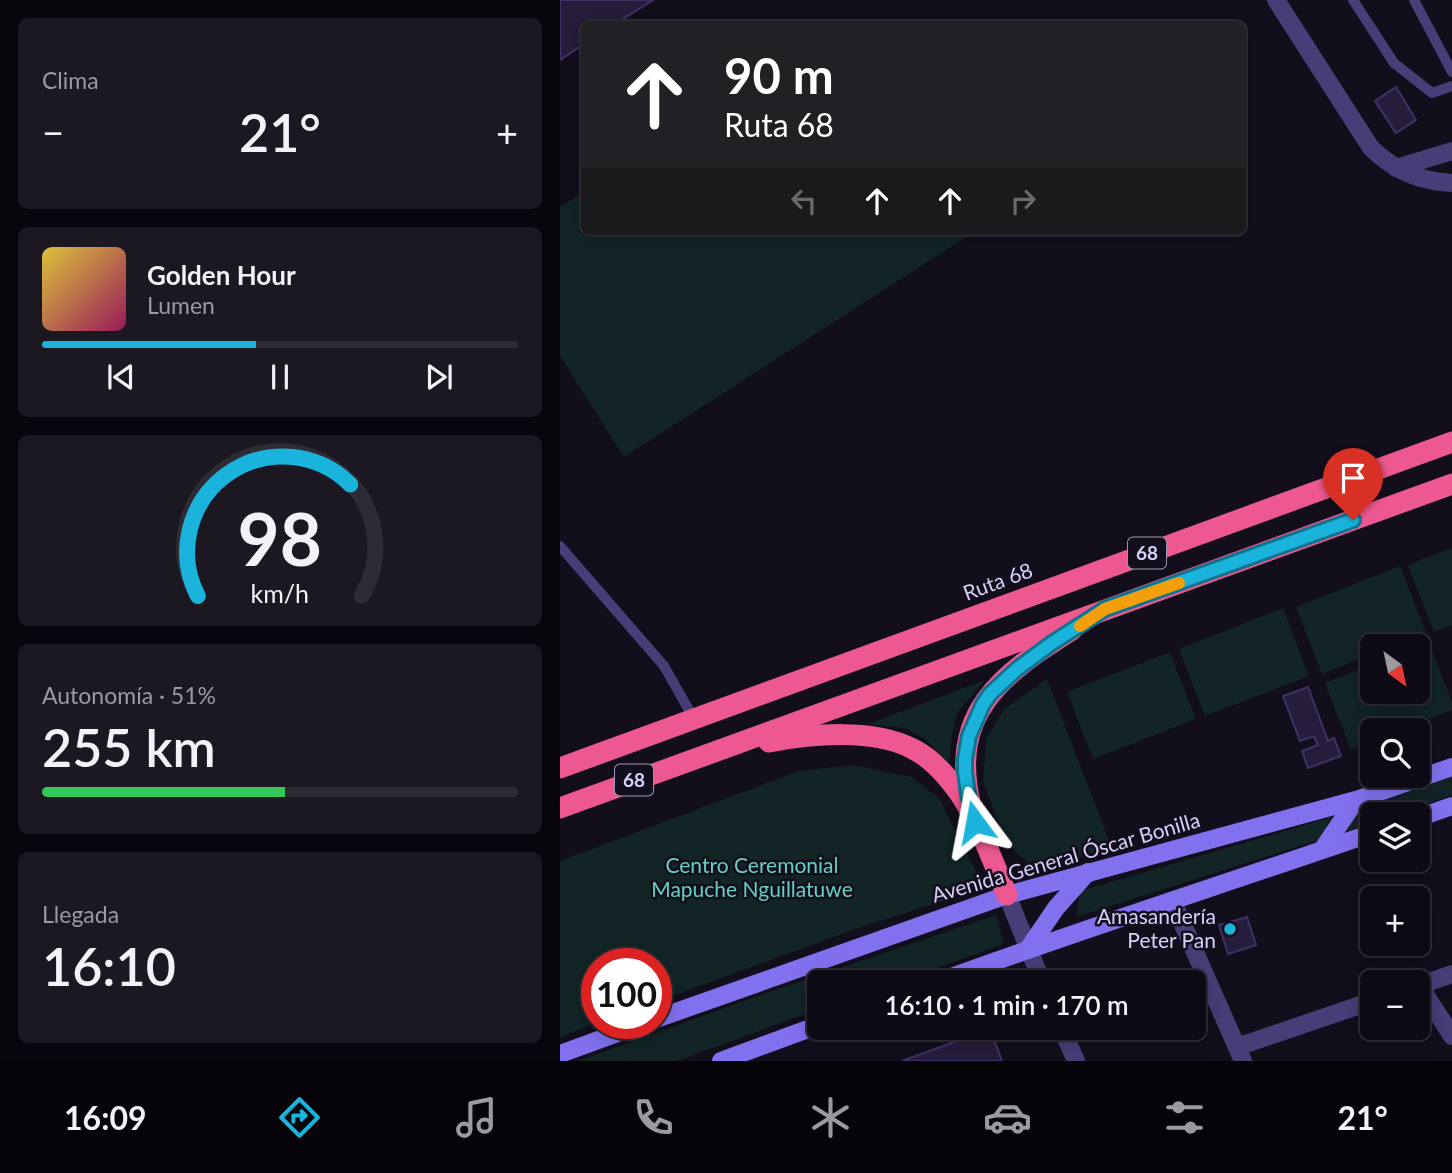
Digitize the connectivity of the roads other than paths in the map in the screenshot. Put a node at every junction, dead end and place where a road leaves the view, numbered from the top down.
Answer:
1 (1276, 0) edge
2 (1353, 0) edge
3 (1413, 0) edge
4 (1452, 72) edge
5 (1452, 86) edge
6 (1452, 151) edge
7 (1396, 168) junction
8 (1452, 183) edge
9 (1452, 442) edge
10 (1452, 484) edge
11 (560, 547) edge
12 (1105, 609) junction
13 (694, 719) junction
14 (709, 753) junction
15 (1452, 767) edge
16 (560, 768) edge
17 (1356, 800) junction
18 (1452, 806) edge
19 (560, 807) edge
20 (1430, 814) edge
21 (975, 822) junction
22 (1360, 837) edge
23 (1322, 850) junction
24 (1088, 872) junction
25 (1007, 895) junction
26 (1173, 902) junction
27 (1028, 949) junction
28 (971, 970) edge
29 (1037, 970) edge
30 (1452, 974) edge
31 (1430, 981) edge
32 (1430, 1003) edge
33 (1360, 1006) edge
34 (672, 1012) edge
35 (807, 1029) edge
36 (1452, 1036) edge
37 (601, 1039) edge
38 (1067, 1040) edge
39 (560, 1054) edge
40 (1240, 1054) edge
41 (721, 1061) edge
42 (1076, 1061) edge

1 - 7 street
2 - 5 lane
3 - 4 lane
6 - 7 street
7 - 8 street
9 - 13 highway, Ruta 68 / 68
10 - 12 highway, 68
11 - 13 lane
12 - 14 highway, 68
12 - 21 highway
13 - 16 highway, Ruta 68 / 68
14 - 19 highway, 68
14 - 21 highway
15 - 17 main road, Avenida General Óscar Bonilla
17 - 23 main road
17 - 24 main road, Avenida General Óscar Bonilla
18 - 20 main road
21 - 25 highway
22 - 23 main road
23 - 26 main road
24 - 25 main road, Avenida General Óscar Bonilla
24 - 27 main road
25 - 27 street
25 - 34 main road, Avenida General Óscar Bonilla
26 - 27 main road
26 - 40 street
27 - 28 main road
27 - 29 street
30 - 31 street
32 - 36 street
33 - 40 street
35 - 41 main road
37 - 39 main road
38 - 42 street

